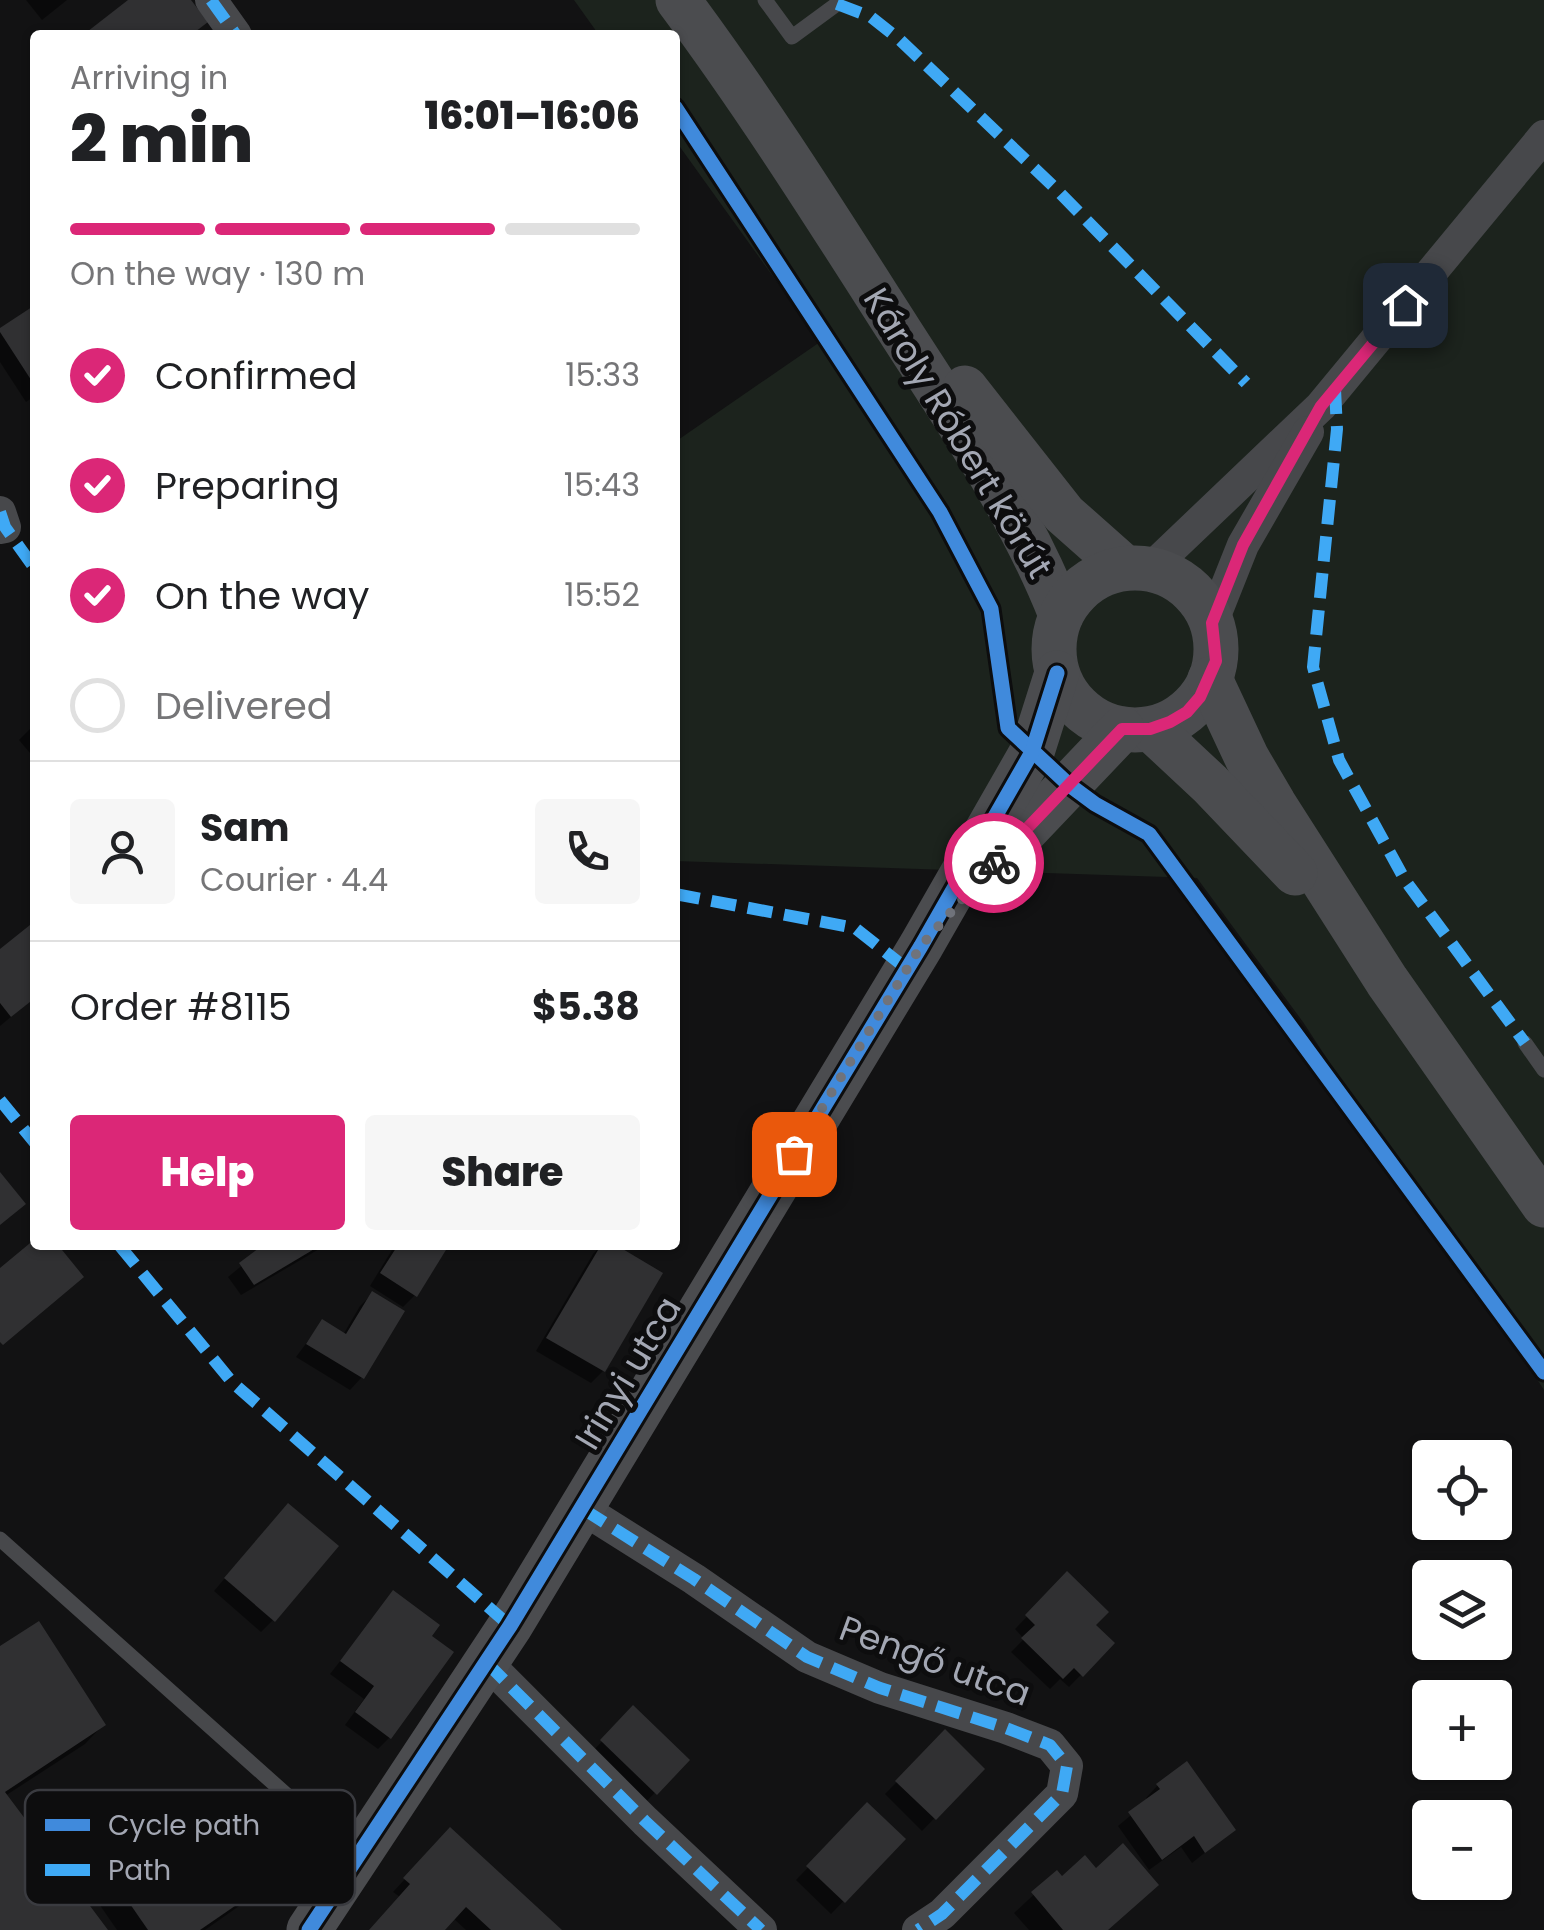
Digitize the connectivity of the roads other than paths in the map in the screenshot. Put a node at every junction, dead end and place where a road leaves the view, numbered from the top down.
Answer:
1 (211, 0) edge
2 (678, 0) edge
3 (765, 0) edge
4 (837, 4) dead end
5 (232, 30) edge
6 (1544, 136) edge
7 (850, 253) junction
8 (1321, 406) junction
9 (1138, 568) junction
10 (1060, 615) junction
11 (1212, 623) junction
12 (1057, 673) junction
13 (1210, 679) junction
14 (1136, 729) junction
15 (921, 946) junction
16 (1387, 981) junction
17 (1525, 1043) dead end
18 (1544, 1070) edge
19 (1544, 1205) edge
20 (583, 1509) junction
21 (0, 1539) edge
22 (486, 1662) junction
23 (282, 1790) edge
24 (356, 1856) edge
25 (324, 1905) edge
26 (308, 1930) edge
27 (761, 1930) edge
28 (918, 1930) edge

1 - 5 street
2 - 7 street, Károly Róbert körút
3 - 4 lane
6 - 8 street
7 - 9 street, Károly Róbert körút
7 - 10 street, Károly Róbert körút
8 - 9 street
8 - 11 street
9 - 10 street
9 - 11 street
10 - 12 street
11 - 13 street
12 - 14 street
12 - 15 street, Irinyi utca
13 - 14 street
13 - 16 street
14 - 15 street, Irinyi utca
14 - 16 street
15 - 20 street, Irinyi utca
16 - 19 street
17 - 18 lane
20 - 22 street, Irinyi utca
20 - 28 street, Pengő utca
21 - 23 lane
22 - 24 street, Irinyi utca
22 - 27 street
25 - 26 street, Irinyi utca

